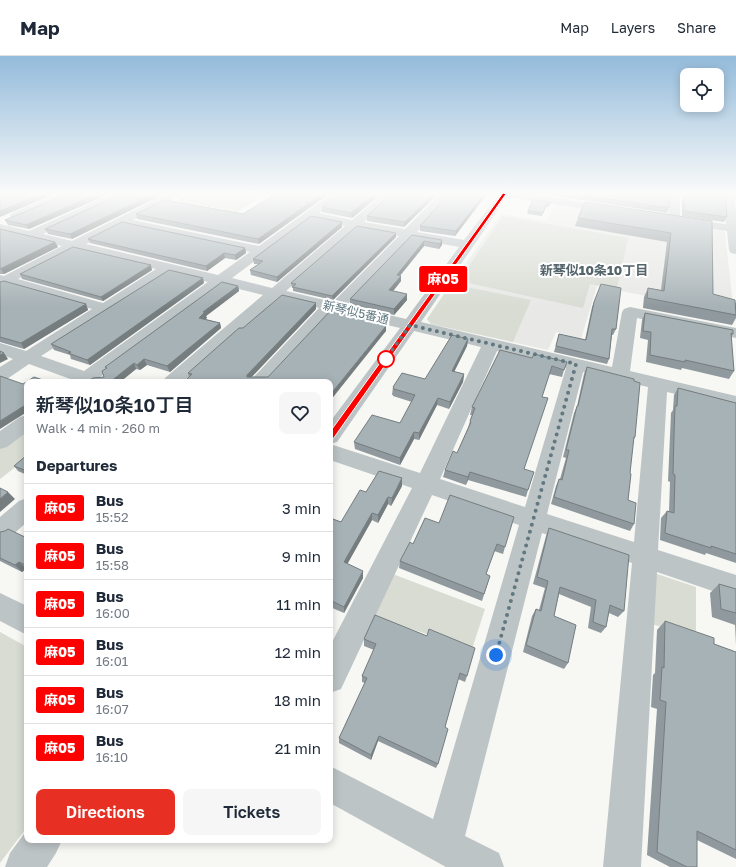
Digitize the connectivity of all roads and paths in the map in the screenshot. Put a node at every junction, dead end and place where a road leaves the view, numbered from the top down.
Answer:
1 (17, 232) edge
2 (38, 232) edge
3 (100, 232) edge
4 (173, 232) edge
5 (285, 232) edge
6 (346, 232) edge
7 (396, 232) edge
8 (409, 232) edge
9 (477, 232) edge
10 (735, 232) edge
11 (407, 234) junction
12 (31, 235) junction
13 (74, 245) junction
14 (468, 245) junction
15 (261, 250) junction
16 (736, 250) edge
17 (168, 268) junction
18 (220, 280) junction
19 (2, 281) edge
20 (275, 293) junction
21 (333, 307) junction
22 (104, 308) junction
23 (410, 325) junction
24 (736, 333) edge
25 (491, 344) junction
26 (0, 348) edge
27 (27, 358) junction
28 (576, 364) junction
29 (0, 375) edge
30 (620, 375) junction
31 (83, 379) edge
32 (91, 379) edge
33 (175, 379) edge
34 (261, 379) edge
35 (658, 384) junction
36 (736, 402) edge
37 (24, 424) edge
38 (333, 433) edge
39 (0, 442) edge
40 (333, 453) edge
41 (426, 484) junction
42 (24, 511) edge
43 (533, 518) junction
44 (0, 532) edge
45 (647, 557) junction
46 (736, 587) edge
47 (0, 606) edge
48 (24, 619) edge
49 (333, 672) edge
50 (333, 786) edge
51 (41, 843) edge
52 (444, 845) junction
53 (24, 867) edge
54 (485, 867) edge
55 (622, 867) edge

1 - 12 street, 新琴似5番通
2 - 12 street
3 - 13 street
4 - 15 street
5 - 15 street
6 - 20 street
7 - 11 street
8 - 11 street
9 - 14 street
10 - 16 street
11 - 14 street
11 - 21 street
12 - 13 street, 新琴似5番通
13 - 17 street, 新琴似5番通
13 - 19 street
14 - 23 street
15 - 18 street
17 - 18 street, 新琴似5番通
17 - 22 street
18 - 20 street, 新琴似5番通
18 - 32 street
19 - 22 street
20 - 21 street, 新琴似5番通
20 - 33 street
21 - 23 street, 新琴似5番通
21 - 34 street
22 - 27 street
23 - 25 street, 新琴似5番通
23 - 38 street
24 - 30 street
25 - 28 street, 新琴似5番通
25 - 41 street
26 - 27 street
27 - 29 street
27 - 31 street
28 - 30 street, 新琴似5番通
28 - 43 street
30 - 35 street, 新琴似5番通
35 - 36 street, 新琴似5番通
35 - 45 street
37 - 39 street
40 - 41 street
41 - 43 street
41 - 49 street
42 - 44 street
43 - 45 street
43 - 52 street
45 - 46 street
45 - 55 street
47 - 48 street
50 - 52 street
51 - 53 street
52 - 54 street

